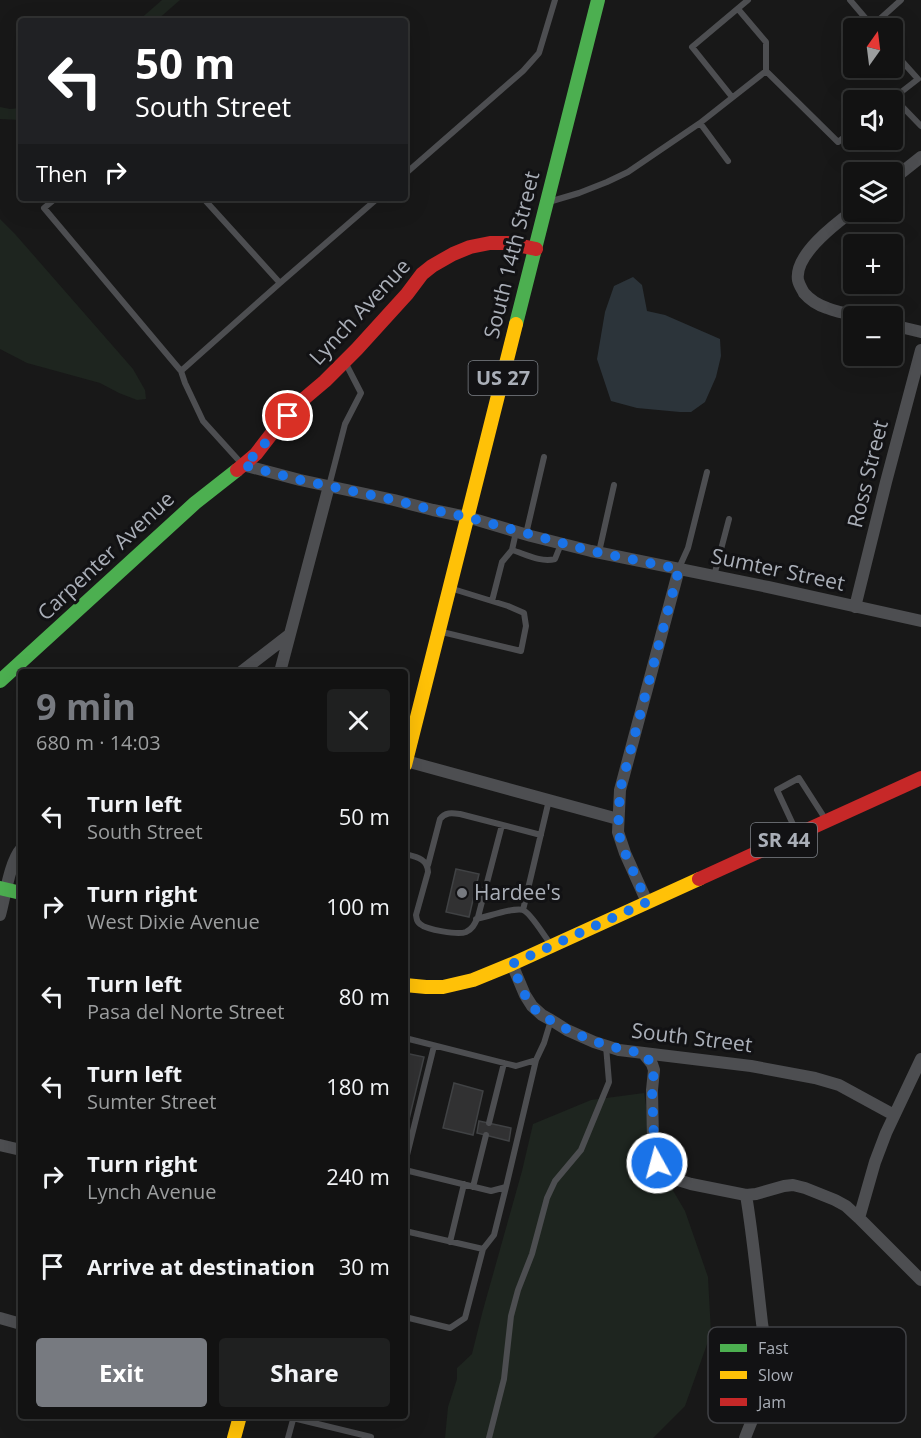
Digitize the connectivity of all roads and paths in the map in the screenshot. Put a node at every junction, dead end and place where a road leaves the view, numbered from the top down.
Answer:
1 (555, 0) edge
2 (598, 0) edge
3 (748, 0) edge
4 (850, 0) edge
5 (901, 0) edge
6 (738, 9) junction
7 (865, 18) edge
8 (882, 18) edge
9 (903, 62) edge
10 (766, 71) junction
11 (903, 91) edge
12 (732, 97) junction
13 (903, 109) edge
14 (700, 123) junction
15 (921, 126) edge
16 (843, 138) edge
17 (921, 157) edge
18 (728, 161) dead end
19 (408, 171) edge
20 (903, 171) edge
21 (52, 201) edge
22 (206, 201) edge
23 (375, 201) edge
24 (547, 202) junction
25 (843, 219) edge
26 (536, 249) junction
27 (280, 283) junction
28 (843, 312) edge
29 (903, 328) edge
30 (921, 332) edge
31 (921, 350) edge
32 (345, 361) junction
33 (181, 370) junction
34 (544, 457) dead end
35 (243, 465) junction
36 (707, 472) dead end
37 (614, 485) dead end
38 (329, 486) junction
39 (467, 517) junction
40 (729, 519) dead end
41 (521, 533) junction
42 (561, 544) junction
43 (512, 550) junction
44 (599, 553) junction
45 (679, 569) junction
46 (714, 576) junction
47 (450, 588) junction
48 (492, 601) junction
49 (855, 607) junction
50 (921, 621) edge
51 (439, 632) junction
52 (289, 635) junction
53 (245, 669) edge
54 (281, 669) edge
55 (0, 681) edge
56 (408, 755) edge
57 (408, 764) edge
58 (921, 778) edge
59 (549, 800) junction
60 (618, 819) junction
61 (826, 821) junction
62 (502, 825) junction
63 (797, 834) junction
64 (541, 835) junction
65 (18, 852) edge
66 (408, 855) edge
67 (428, 865) junction
68 (3, 889) edge
69 (18, 892) edge
70 (647, 902) junction
71 (523, 910) junction
72 (0, 915) edge
73 (476, 920) junction
74 (552, 946) junction
75 (512, 964) junction
76 (408, 985) edge
77 (551, 1020) junction
78 (408, 1039) edge
79 (434, 1046) junction
80 (606, 1046) junction
81 (643, 1053) junction
82 (921, 1059) edge
83 (536, 1060) junction
84 (504, 1063) junction
85 (894, 1115) junction
86 (489, 1123) dead end
87 (486, 1135) dead end
88 (0, 1145) edge
89 (18, 1149) edge
90 (408, 1152) edge
91 (408, 1171) edge
92 (464, 1184) junction
93 (473, 1187) junction
94 (506, 1187) junction
95 (746, 1195) junction
96 (859, 1218) junction
97 (408, 1232) edge
98 (450, 1242) junction
99 (483, 1249) junction
100 (921, 1280) edge
101 (0, 1318) edge
102 (408, 1318) edge
103 (18, 1322) edge
104 (763, 1327) edge
105 (239, 1419) edge
106 (293, 1419) edge
107 (301, 1419) edge
108 (750, 1423) edge
109 (371, 1437) edge
110 (234, 1438) edge
111 (288, 1438) edge
112 (489, 1438) edge
113 (745, 1438) edge

1 - 19 lane
2 - 24 main road, South 14th Street / US 27
3 - 6 lane
4 - 7 lane
5 - 8 lane
6 - 10 lane
6 - 12 lane
9 - 11 lane
10 - 12 lane
10 - 16 lane
12 - 14 lane
13 - 15 lane
14 - 18 lane
14 - 24 lane
17 - 20 street
21 - 33 lane
22 - 27 lane
23 - 27 lane
24 - 26 main road, South 14th Street / US 27
25 - 28 street
26 - 32 main road, Lynch Avenue
26 - 39 main road, South 14th Street / US 27
27 - 33 lane
29 - 30 street
31 - 49 street, Ross Street
32 - 35 main road, Lynch Avenue
32 - 38 lane
33 - 35 lane
34 - 41 lane
35 - 38 street, Sumter Street
35 - 55 main road, Carpenter Avenue
36 - 45 lane
37 - 44 lane
38 - 39 street, Sumter Street
38 - 52 street
39 - 41 street, Sumter Street
39 - 47 main road, South 14th Street / US 27
40 - 46 lane
41 - 42 street, Sumter Street
41 - 43 lane
42 - 43 lane
42 - 44 street, Sumter Street
43 - 48 lane
44 - 45 street, Sumter Street
45 - 46 street, Sumter Street
45 - 60 street
46 - 49 street, Sumter Street
47 - 48 lane
47 - 51 main road, South 14th Street / US 27
48 - 51 lane
49 - 50 street, Sumter Street
51 - 56 main road, South 14th Street / US 27
52 - 53 street
52 - 54 street
57 - 59 street
58 - 61 main road, SR 44
59 - 60 street
59 - 64 lane
60 - 70 street
61 - 63 main road, SR 44
61 - 63 lane
62 - 64 lane
62 - 67 lane
62 - 73 lane
63 - 70 main road, SR 44
64 - 71 lane
65 - 68 street
66 - 67 lane
67 - 73 lane
68 - 69 main road
68 - 72 street
70 - 74 main road, SR 44
71 - 73 lane
71 - 74 lane
74 - 75 main road, SR 44
75 - 76 main road, SR 44
75 - 77 street, South Street
77 - 80 street, South Street
77 - 83 lane
78 - 79 lane
79 - 84 lane
79 - 90 lane
80 - 81 street, South Street
80 - 112 lane
81 - 85 street, South Street
81 - 95 street
82 - 85 street
83 - 84 lane
83 - 94 lane
84 - 86 lane
85 - 96 street
87 - 93 lane
88 - 89 street
91 - 92 lane
92 - 93 lane
92 - 98 lane
93 - 94 lane
94 - 99 lane
95 - 96 street
95 - 104 street
96 - 100 street
97 - 98 lane
98 - 99 lane
99 - 102 lane
101 - 103 street
105 - 110 main road
106 - 111 lane
107 - 109 lane
108 - 113 street

